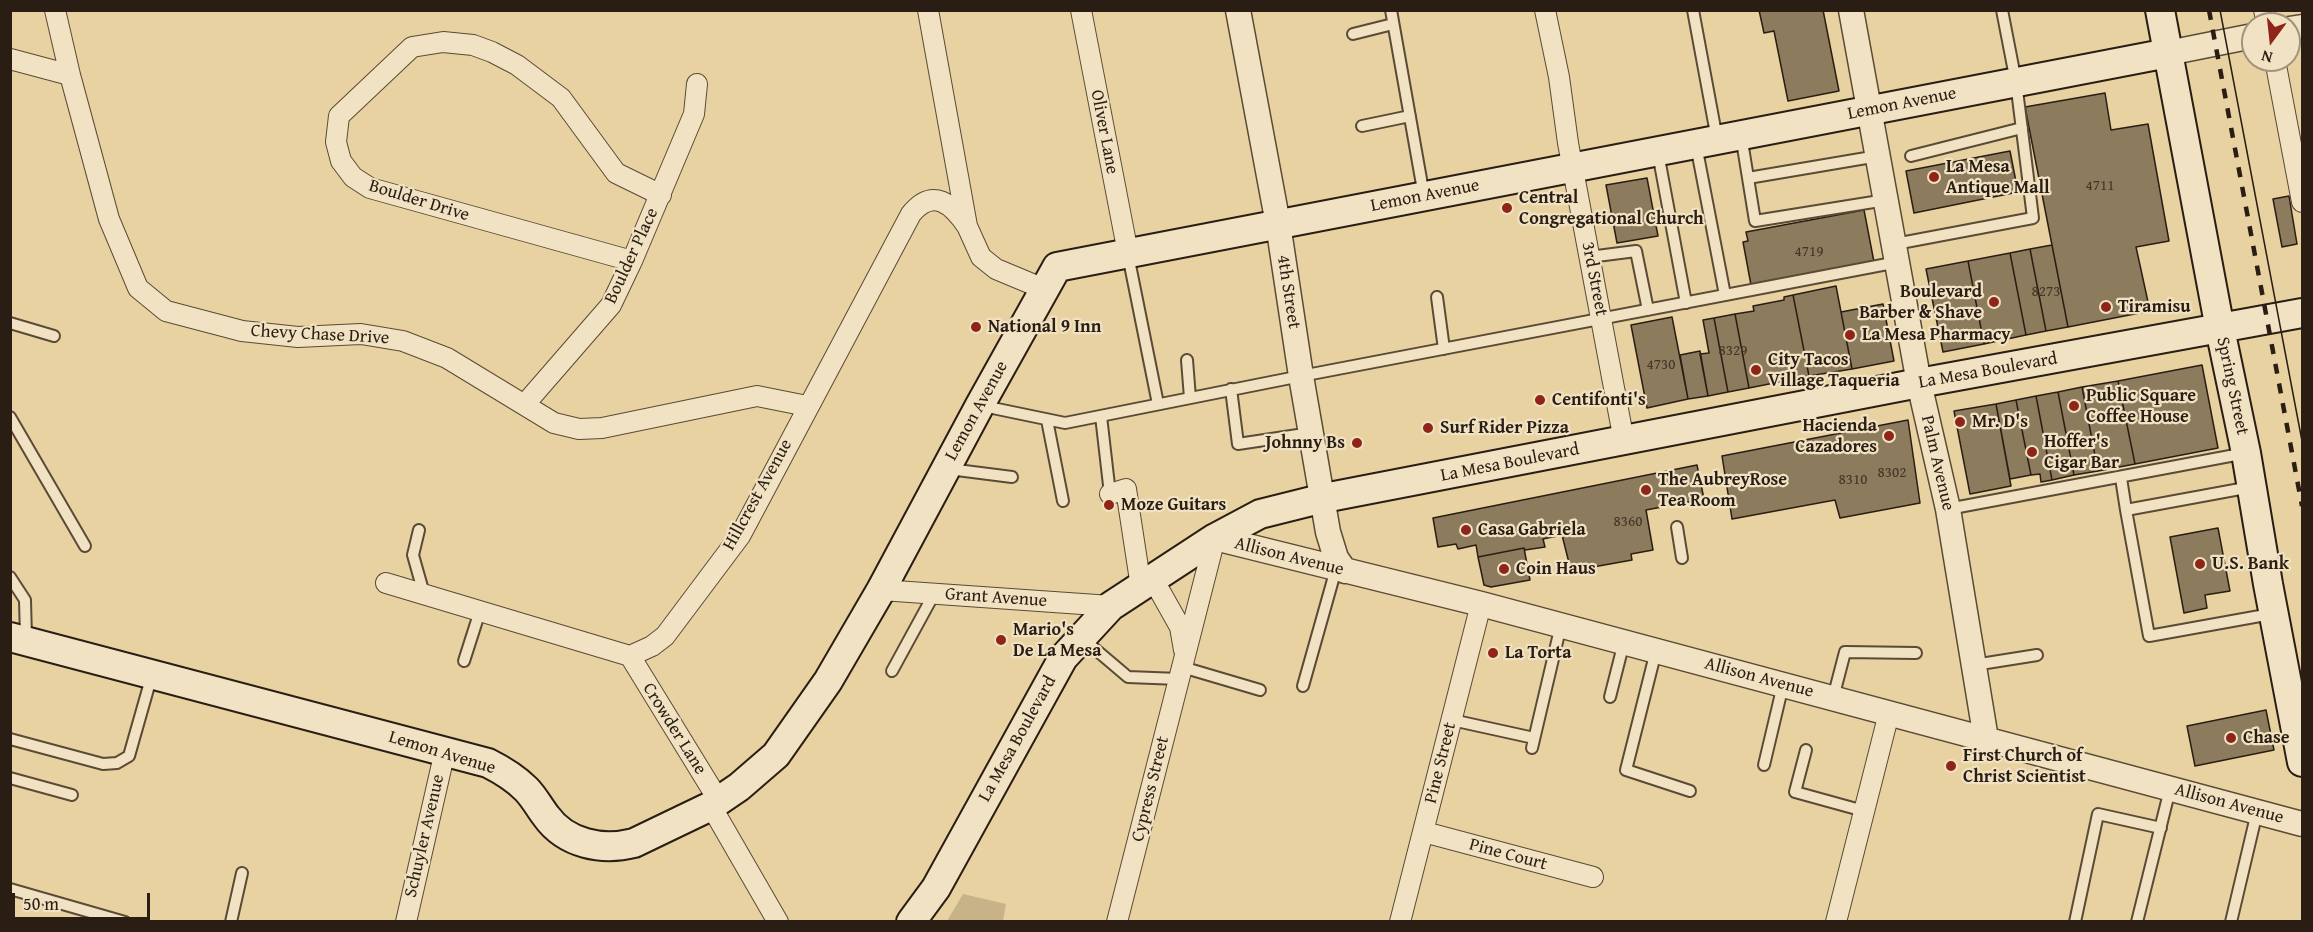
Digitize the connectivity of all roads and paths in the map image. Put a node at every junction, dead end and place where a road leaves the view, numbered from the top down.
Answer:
1 (55, 10) edge
2 (928, 10) edge
3 (1081, 10) edge
4 (1238, 10) edge
5 (1390, 10) edge
6 (1545, 10) edge
7 (1693, 10) edge
8 (1851, 10) edge
9 (2002, 10) edge
10 (2160, 10) edge
11 (1393, 24) junction
12 (1353, 34) dead end
13 (2241, 38) edge
14 (2168, 53) junction
15 (10, 59) edge
16 (2277, 72) edge
17 (70, 75) junction
18 (2016, 82) junction
19 (697, 84) dead end
20 (1870, 110) junction
21 (1410, 116) junction
22 (1362, 126) dead end
23 (2022, 128) junction
24 (1718, 139) junction
25 (1657, 151) junction
26 (1878, 156) junction
27 (1911, 156) dead end
28 (1573, 167) junction
29 (1748, 178) junction
30 (661, 195) junction
31 (1424, 196) junction
32 (1887, 200) junction
33 (2302, 202) edge
34 (1278, 224) junction
35 (967, 226) junction
36 (1128, 253) junction
37 (1896, 253) junction
38 (1589, 257) junction
39 (632, 261) junction
40 (1044, 290) junction
41 (1725, 295) junction
42 (1437, 297) dead end
43 (1686, 303) junction
44 (1648, 310) junction
45 (2302, 313) edge
46 (1601, 319) junction
47 (10, 322) edge
48 (2220, 329) junction
49 (54, 336) dead end
50 (1444, 349) junction
51 (1187, 360) dead end
52 (1301, 376) junction
53 (1919, 383) junction
54 (1231, 389) junction
55 (1190, 398) junction
56 (525, 404) junction
57 (1158, 404) junction
58 (980, 405) junction
59 (807, 406) junction
60 (1101, 416) junction
61 (10, 417) edge
62 (1047, 420) junction
63 (1311, 433) junction
64 (1624, 441) junction
65 (2246, 453) junction
66 (946, 469) junction
67 (1012, 477) dead end
68 (2121, 478) junction
69 (2252, 487) junction
70 (1110, 494) joint
71 (1324, 498) junction
72 (1063, 501) dead end
73 (1948, 509) junction
74 (2126, 510) junction
75 (1677, 527) dead end
76 (419, 530) dead end
77 (1215, 538) junction
78 (85, 546) dead end
79 (1682, 558) dead end
80 (1340, 570) junction
81 (10, 578) edge
82 (386, 583) dead end
83 (1147, 583) junction
84 (881, 590) junction
85 (424, 594) junction
86 (934, 594) junction
87 (1481, 604) junction
88 (1111, 606) junction
89 (480, 611) junction
90 (2274, 614) junction
91 (1561, 625) junction
92 (1082, 638) junction
93 (18, 639) edge
94 (1624, 642) junction
95 (1656, 651) junction
96 (1916, 653) dead end
97 (2037, 655) dead end
98 (630, 656) junction
99 (464, 661) dead end
100 (1974, 665) junction
101 (1181, 668) junction
102 (892, 671) dead end
103 (152, 674) junction
104 (1783, 685) junction
105 (1303, 686) dead end
106 (1260, 690) dead end
107 (1610, 697) dead end
108 (1833, 698) junction
109 (1889, 713) junction
110 (1452, 720) junction
111 (10, 739) edge
112 (1986, 739) junction
113 (1806, 750) dead end
114 (445, 751) junction
115 (2302, 762) edge
116 (1764, 765) dead end
117 (10, 778) edge
118 (2170, 788) junction
119 (1690, 791) dead end
120 (72, 795) dead end
121 (715, 804) junction
122 (1864, 811) junction
123 (2257, 812) junction
124 (2302, 824) edge
125 (2161, 828) junction
126 (1424, 832) junction
127 (242, 873) dead end
128 (1593, 877) dead end
129 (10, 889) edge
130 (125, 921) edge
131 (231, 921) edge
132 (406, 921) edge
133 (778, 921) edge
134 (911, 921) edge
135 (1117, 921) edge
136 (1400, 921) edge
137 (1836, 921) edge
138 (2075, 921) edge
139 (2137, 921) edge
140 (2231, 921) edge

1 - 17 street, Chevy Chase Drive
2 - 35 street, Hillcrest Avenue
3 - 36 street, Oliver Lane
4 - 34 street, 4th Street
5 - 11 lane
6 - 28 street, 3rd Street
7 - 24 lane
8 - 20 street, Palm Avenue
9 - 18 lane
10 - 14 main road, Spring Street
11 - 12 lane
11 - 21 lane
13 - 14 street, Lemon Avenue
14 - 18 main road, Lemon Avenue
14 - 48 main road, Spring Street
15 - 17 street
16 - 33 street
17 - 56 street, Chevy Chase Drive
18 - 20 main road, Lemon Avenue
18 - 23 lane
19 - 30 street, Boulder Place
20 - 24 main road, Lemon Avenue
20 - 26 street, Palm Avenue
21 - 22 lane
21 - 31 lane
23 - 27 lane
23 - 37 lane
24 - 25 main road, Lemon Avenue
24 - 29 lane
24 - 41 lane
25 - 28 main road, Lemon Avenue
25 - 43 lane
26 - 29 lane
26 - 32 street, Palm Avenue
28 - 31 main road, Lemon Avenue
28 - 38 street, 3rd Street
29 - 32 lane
30 - 39 street, Boulder Place
30 - 39 street, Boulder Drive
31 - 34 main road, Lemon Avenue
32 - 37 street, Palm Avenue
34 - 36 main road, Lemon Avenue
34 - 52 street, 4th Street
35 - 40 street, Hillcrest Avenue
35 - 59 street, Hillcrest Avenue
36 - 40 main road, Lemon Avenue
36 - 57 lane
37 - 41 lane
37 - 53 street, Palm Avenue
38 - 44 lane
38 - 46 street, 3rd Street
39 - 56 street, Boulder Place
40 - 58 main road, Lemon Avenue
41 - 43 lane
42 - 50 lane
43 - 44 lane
44 - 46 lane
45 - 48 main road, La Mesa Boulevard
46 - 50 lane
46 - 64 street, 3rd Street
47 - 49 lane
48 - 53 main road, La Mesa Boulevard
48 - 65 main road, Spring Street
50 - 52 lane
51 - 55 lane
52 - 54 lane
52 - 63 street, 4th Street
53 - 64 main road, La Mesa Boulevard
53 - 73 street, Palm Avenue
54 - 55 lane
54 - 63 lane
55 - 57 lane
56 - 59 street, Chevy Chase Drive
57 - 60 lane
58 - 62 lane
58 - 66 main road, Lemon Avenue
59 - 98 street, Hillcrest Avenue
60 - 62 lane
60 - 70 lane
61 - 78 lane
62 - 72 lane
63 - 71 street, 4th Street
64 - 71 main road, La Mesa Boulevard
65 - 68 lane
65 - 69 main road, Spring Street
66 - 67 lane
66 - 84 main road, Lemon Avenue
68 - 73 lane
68 - 74 lane
69 - 74 lane
69 - 90 main road, Spring Street
70 - 83 street
71 - 77 main road, La Mesa Boulevard
71 - 80 street, 4th Street
73 - 100 street, Palm Avenue
74 - 90 lane
75 - 79 lane
76 - 85 lane
77 - 80 street, Allison Avenue
77 - 83 main road, La Mesa Boulevard
77 - 101 street, Cypress Street
80 - 87 street, Allison Avenue
80 - 105 lane
81 - 93 lane
82 - 85 street
83 - 88 main road, La Mesa Boulevard
83 - 101 street, Cypress Street
84 - 86 street, Grant Avenue
84 - 121 main road, Lemon Avenue
85 - 89 street
86 - 88 street, Grant Avenue
86 - 102 lane
87 - 91 street, Allison Avenue
87 - 110 street, Pine Street
88 - 92 main road, La Mesa Boulevard
89 - 98 street
89 - 99 lane
90 - 115 main road, Spring Street
91 - 94 street, Allison Avenue
91 - 110 lane
92 - 101 lane
92 - 134 main road, La Mesa Boulevard
93 - 103 main road, Lemon Avenue
94 - 95 street, Allison Avenue
94 - 107 lane
95 - 104 street, Allison Avenue
95 - 119 lane
96 - 108 lane
97 - 100 lane
98 - 121 street, Crowder Lane
100 - 112 street, Palm Avenue
101 - 106 lane
101 - 135 street, Cypress Street
103 - 111 lane
103 - 114 main road, Lemon Avenue
104 - 108 street, Allison Avenue
104 - 116 lane
108 - 109 street, Allison Avenue
109 - 112 street, Allison Avenue
109 - 122 street
110 - 126 street, Pine Street
112 - 118 street, Allison Avenue
113 - 122 lane
114 - 121 main road, Lemon Avenue
114 - 132 street, Schuyler Avenue
117 - 120 lane
118 - 123 street, Allison Avenue
118 - 125 lane
121 - 133 street, Crowder Lane
122 - 137 street
123 - 124 street, Allison Avenue
123 - 140 lane
125 - 138 lane
125 - 139 lane
126 - 128 street, Pine Court
126 - 136 street, Pine Street
127 - 131 lane
129 - 130 lane

